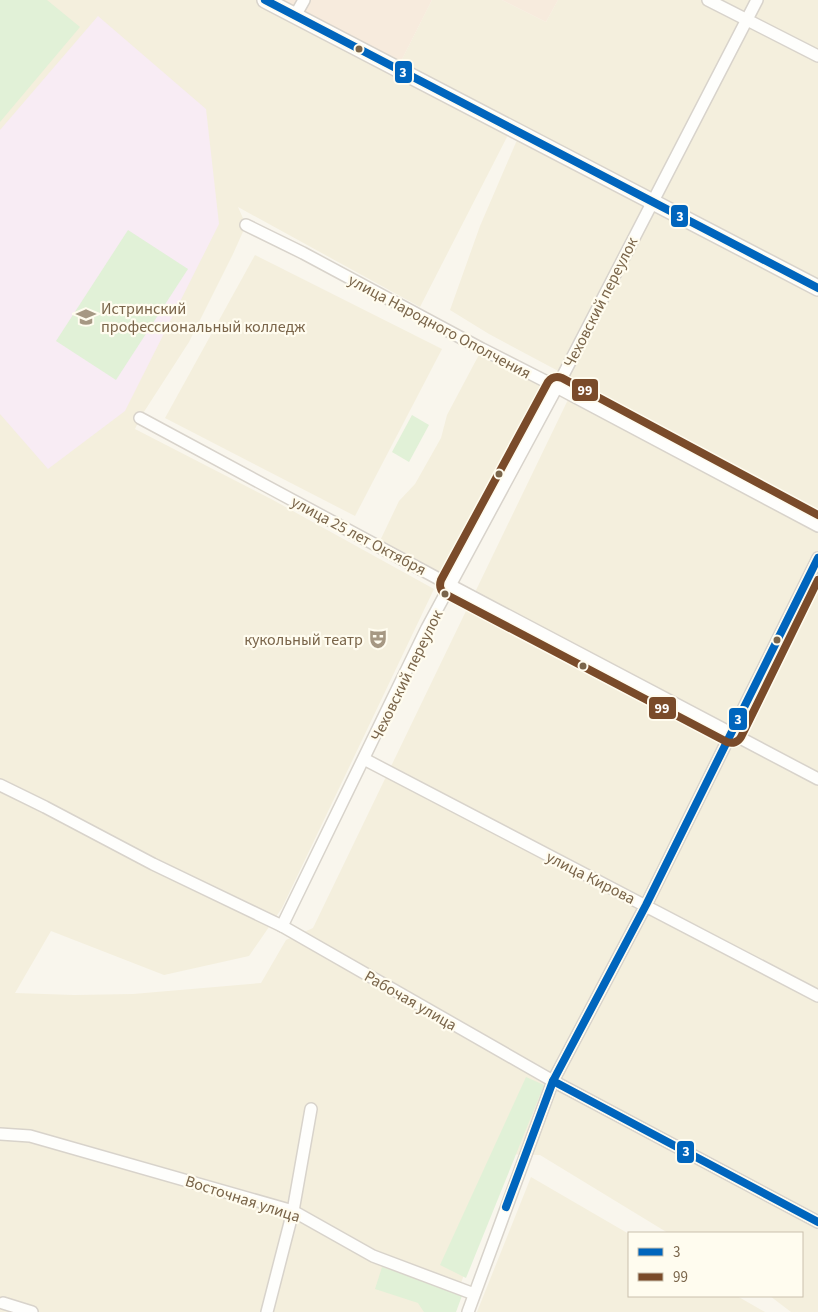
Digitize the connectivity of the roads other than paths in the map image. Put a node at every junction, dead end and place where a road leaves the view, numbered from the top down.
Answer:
1 (265, 0) edge
2 (304, 0) edge
3 (708, 0) edge
4 (757, 0) edge
5 (295, 16) junction
6 (747, 20) junction
7 (818, 56) edge
8 (652, 201) junction
9 (246, 225) dead end
10 (818, 288) edge
11 (557, 387) junction
12 (140, 418) dead end
13 (818, 526) edge
14 (818, 558) edge
15 (450, 585) junction
16 (732, 733) junction
17 (364, 759) junction
18 (818, 779) edge
19 (0, 785) edge
20 (646, 905) junction
21 (282, 926) junction
22 (818, 996) edge
23 (553, 1081) junction
24 (311, 1109) dead end
25 (0, 1134) edge
26 (293, 1211) junction
27 (818, 1222) edge
28 (474, 1294) junction
29 (3, 1303) dead end
30 (32, 1312) edge
31 (267, 1312) edge
32 (468, 1312) edge

1 - 5 street
2 - 5 street
3 - 6 street
4 - 6 street, Чеховский переулок
5 - 8 street
6 - 7 street
6 - 8 street, Чеховский переулок
8 - 10 street
8 - 11 street, Чеховский переулок
9 - 11 street, улица Народного Ополчения
11 - 13 street, улица Народного Ополчения
11 - 15 street, Чеховский переулок
12 - 15 street, улица 25 лет Октября
14 - 16 street
15 - 16 street, улица 25 лет Октября
15 - 17 street, Чеховский переулок
16 - 18 street, улица 25 лет Октября
16 - 20 street
17 - 20 street, улица Кирова
17 - 21 street, Чеховский переулок
19 - 21 street, Рабочая улица
20 - 22 street, улица Кирова
20 - 23 street
21 - 23 street, Рабочая улица
23 - 27 street, Рабочая улица
23 - 28 street
24 - 26 street
25 - 26 street, Восточная улица
26 - 28 street, Восточная улица
26 - 31 street
28 - 32 street
29 - 30 street

